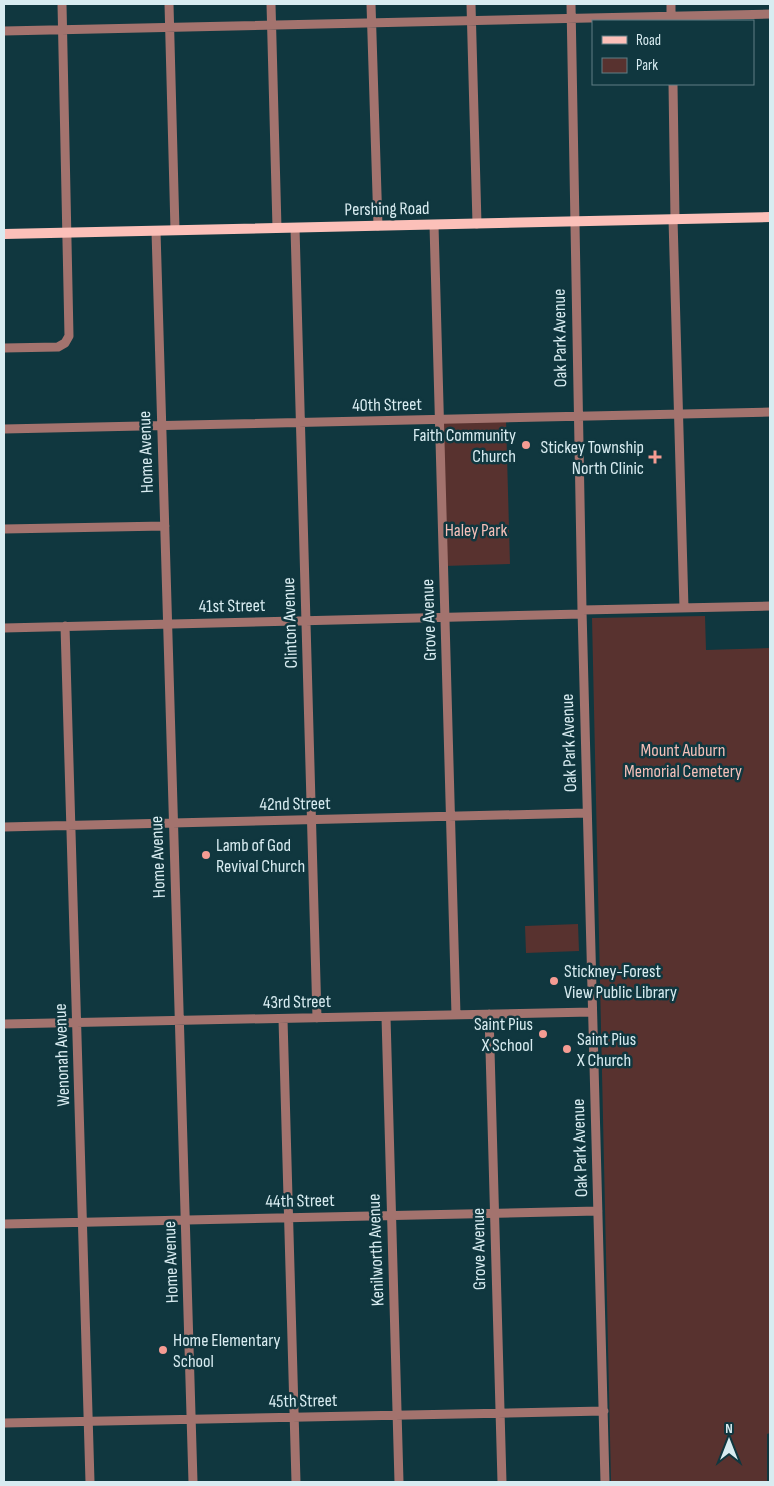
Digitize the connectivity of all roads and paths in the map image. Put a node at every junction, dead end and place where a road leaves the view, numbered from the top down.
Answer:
1 (62, 4) edge
2 (169, 4) edge
3 (271, 4) edge
4 (372, 4) edge
5 (471, 4) edge
6 (571, 4) edge
7 (671, 4) edge
8 (770, 14) edge
9 (571, 19) junction
10 (671, 19) edge
11 (471, 21) junction
12 (372, 23) junction
13 (271, 25) junction
14 (170, 28) junction
15 (63, 30) junction
16 (4, 31) edge
17 (673, 85) edge
18 (770, 217) edge
19 (674, 219) junction
20 (575, 222) junction
21 (434, 224) junction
22 (477, 224) junction
23 (378, 226) junction
24 (277, 228) junction
25 (295, 228) junction
26 (175, 230) junction
27 (156, 231) junction
28 (68, 233) junction
29 (4, 234) edge
30 (4, 348) edge
31 (770, 412) edge
32 (678, 414) junction
33 (578, 417) junction
34 (439, 420) junction
35 (301, 423) junction
36 (162, 426) junction
37 (4, 429) edge
38 (165, 526) junction
39 (4, 529) edge
40 (770, 606) edge
41 (684, 608) junction
42 (582, 612) junction
43 (445, 617) junction
44 (307, 620) junction
45 (168, 624) junction
46 (65, 626) junction
47 (4, 628) edge
48 (588, 814) junction
49 (450, 816) junction
50 (312, 820) junction
51 (174, 823) junction
52 (71, 825) junction
53 (4, 827) edge
54 (592, 1012) junction
55 (489, 1014) junction
56 (456, 1015) junction
57 (386, 1016) junction
58 (317, 1018) junction
59 (283, 1019) junction
60 (180, 1021) junction
61 (77, 1023) junction
62 (4, 1024) edge
63 (598, 1211) junction
64 (495, 1214) junction
65 (391, 1216) junction
66 (289, 1218) junction
67 (186, 1220) junction
68 (83, 1222) junction
69 (4, 1224) edge
70 (604, 1411) junction
71 (499, 1413) junction
72 (397, 1415) junction
73 (295, 1417) junction
74 (192, 1419) junction
75 (89, 1421) junction
76 (4, 1423) edge
77 (90, 1482) edge
78 (193, 1482) edge
79 (296, 1482) edge
80 (399, 1482) edge
81 (502, 1482) edge
82 (605, 1482) edge

1 - 15 street
2 - 14 street
3 - 13 street
4 - 12 street
5 - 11 street
6 - 9 street, Oak Park Avenue
7 - 10 street
8 - 10 street
9 - 10 street
9 - 11 street
9 - 20 street, Oak Park Avenue
11 - 12 street
11 - 22 street
12 - 13 street
12 - 23 street
13 - 14 street
13 - 24 street
14 - 15 street
14 - 26 street
15 - 16 street
15 - 28 street
17 - 19 street
18 - 19 main road, Pershing Road
19 - 20 main road, Pershing Road
19 - 32 street
20 - 22 main road, Pershing Road
20 - 33 street, Oak Park Avenue
21 - 22 main road, Pershing Road
21 - 23 main road, Pershing Road
21 - 34 street, Grove Avenue
23 - 25 main road, Pershing Road
24 - 25 main road, Pershing Road
24 - 26 main road, Pershing Road
25 - 35 street, Clinton Avenue
26 - 27 main road, Pershing Road
27 - 28 main road, Pershing Road
27 - 36 street, Home Avenue
28 - 29 main road, Pershing Road
28 - 30 street
31 - 32 street, 40th Street
32 - 33 street, 40th Street
32 - 41 street
33 - 34 street, 40th Street
33 - 42 street, Oak Park Avenue
34 - 35 street, 40th Street
34 - 43 street, Grove Avenue
35 - 36 street, 40th Street
35 - 44 street, Clinton Avenue
36 - 37 street, 40th Street
36 - 38 street, Home Avenue
38 - 39 street
38 - 45 street, Home Avenue
40 - 41 street, 41st Street
41 - 42 street, 41st Street
42 - 43 street, 41st Street
42 - 48 street, Oak Park Avenue
43 - 44 street, 41st Street
43 - 49 street, Grove Avenue
44 - 45 street, 41st Street
44 - 50 street, Clinton Avenue
45 - 46 street, 41st Street
45 - 51 street, Home Avenue
46 - 47 street, 41st Street
46 - 52 street, Wenonah Avenue
48 - 49 street, 42nd Street
48 - 54 street, Oak Park Avenue
49 - 50 street, 42nd Street
49 - 56 street, Grove Avenue
50 - 51 street, 42nd Street
50 - 58 street, Clinton Avenue
51 - 52 street, 42nd Street
51 - 60 street, Home Avenue
52 - 53 street, 42nd Street
52 - 61 street, Wenonah Avenue
54 - 55 street, 43rd Street
54 - 63 street, Oak Park Avenue
55 - 56 street, 43rd Street
55 - 64 street, Grove Avenue
56 - 57 street, 43rd Street
57 - 58 street, 43rd Street
57 - 65 street, Kenilworth Avenue
58 - 59 street, 43rd Street
59 - 60 street, 43rd Street
59 - 66 street
60 - 61 street, 43rd Street
60 - 67 street, Home Avenue
61 - 62 street, 43rd Street
61 - 68 street, Wenonah Avenue
63 - 64 street, 44th Street
63 - 70 street, Oak Park Avenue
64 - 65 street, 44th Street
64 - 71 street, Grove Avenue
65 - 66 street, 44th Street
65 - 72 street, Kenilworth Avenue
66 - 67 street, 44th Street
66 - 73 street
67 - 68 street, 44th Street
67 - 74 street, Home Avenue
68 - 69 street, 44th Street
68 - 75 street, Wenonah Avenue
70 - 71 street, 45th Street
70 - 82 street, Oak Park Avenue
71 - 72 street, 45th Street
71 - 81 street, Grove Avenue
72 - 73 street, 45th Street
72 - 80 street, Kenilworth Avenue
73 - 74 street, 45th Street
73 - 79 street
74 - 75 street, 45th Street
74 - 78 street, Home Avenue
75 - 76 street, 45th Street
75 - 77 street, Wenonah Avenue

